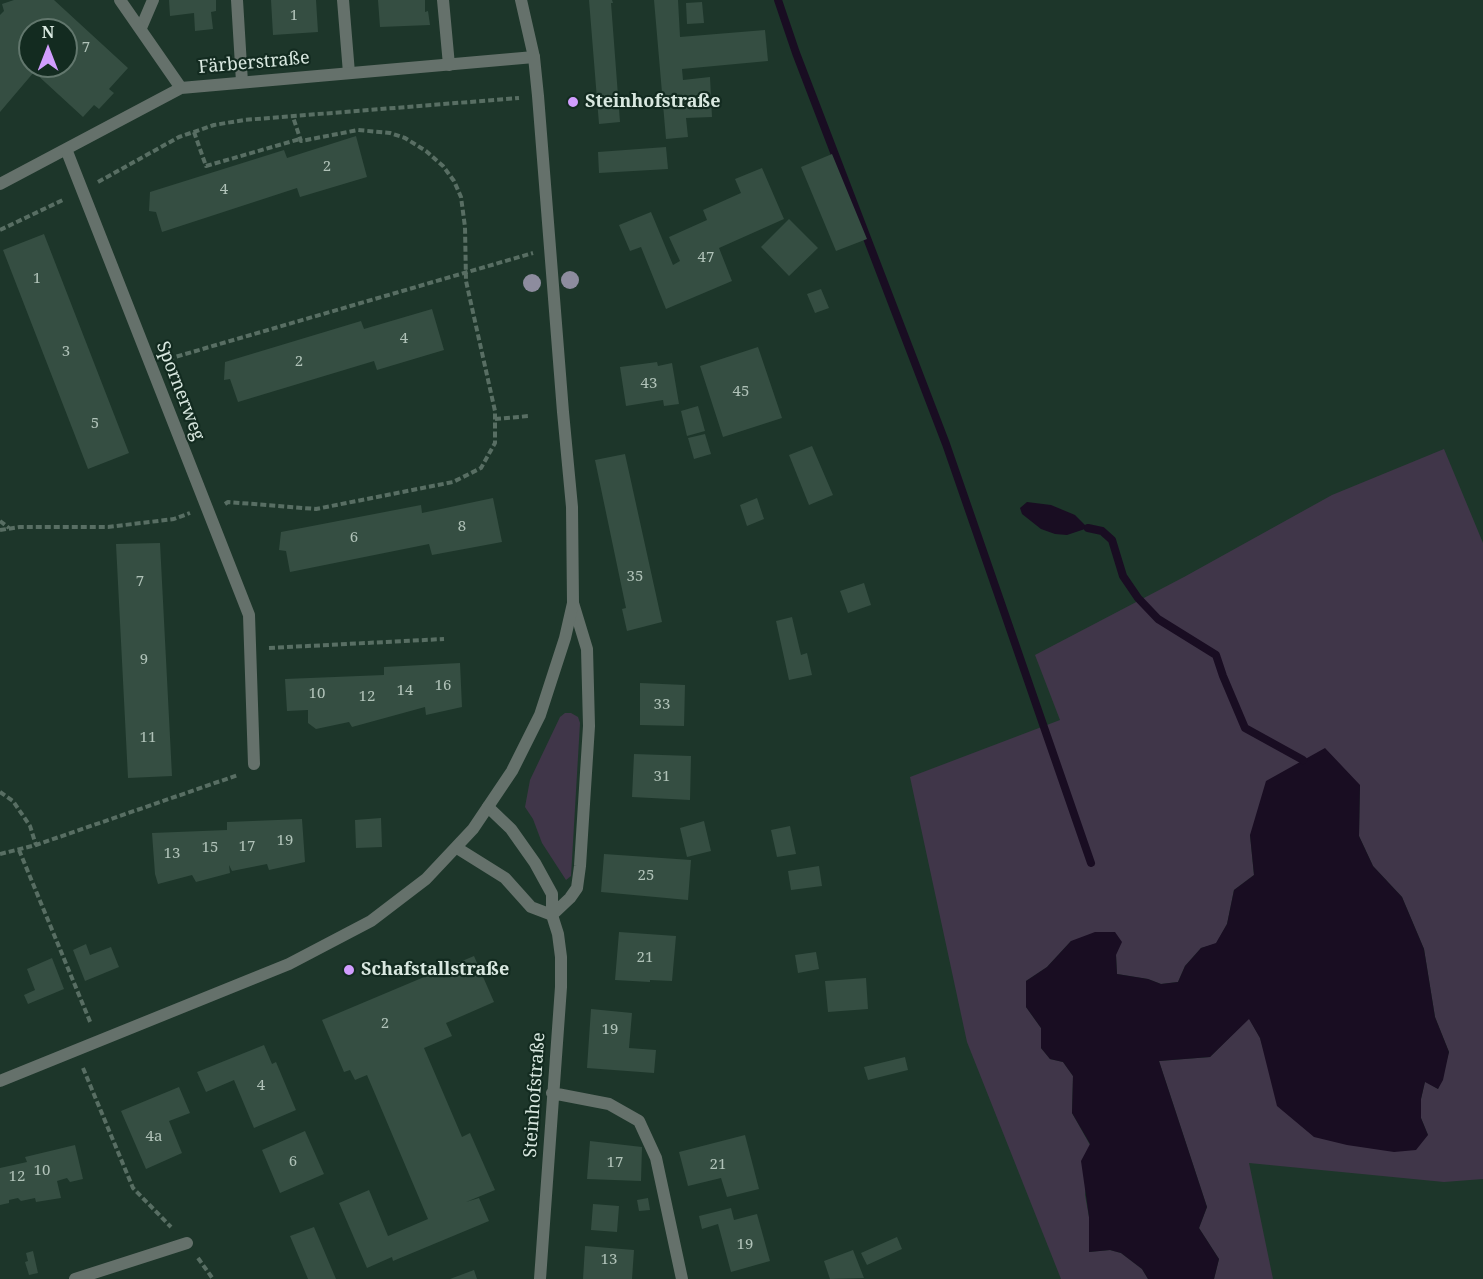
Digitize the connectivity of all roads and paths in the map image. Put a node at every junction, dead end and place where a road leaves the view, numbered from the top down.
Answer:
1 (120, 0) edge
2 (153, 0) edge
3 (237, 0) edge
4 (343, 0) edge
5 (443, 0) edge
6 (521, 0) edge
7 (141, 28) junction
8 (534, 57) junction
9 (449, 64) junction
10 (349, 73) junction
11 (242, 82) junction
12 (181, 88) junction
13 (538, 96) junction
14 (294, 117) junction
15 (194, 132) junction
16 (300, 139) junction
17 (66, 148) junction
18 (0, 184) edge
19 (82, 191) junction
20 (0, 230) edge
21 (549, 249) junction
22 (466, 273) junction
23 (150, 364) junction
24 (529, 416) dead end
25 (495, 419) junction
26 (207, 509) junction
27 (0, 521) edge
28 (9, 529) junction
29 (0, 530) edge
30 (573, 603) junction
31 (444, 639) dead end
32 (250, 649) junction
33 (254, 764) joint
34 (0, 792) edge
35 (488, 807) junction
36 (36, 845) junction
37 (457, 848) junction
38 (20, 850) junction
39 (0, 854) edge
40 (552, 915) junction
41 (98, 1041) junction
42 (76, 1050) junction
43 (0, 1081) edge
44 (552, 1093) junction
45 (187, 1243) junction
46 (75, 1279) edge
47 (213, 1279) edge
48 (540, 1279) edge
49 (682, 1279) edge

1 - 7 street
2 - 7 street
3 - 11 street
4 - 10 street
5 - 9 street
6 - 8 street
7 - 12 street
8 - 9 street, Färberstraße
8 - 13 street
9 - 10 street, Färberstraße
10 - 11 street, Färberstraße
11 - 12 street, Färberstraße
12 - 17 street, Färberstraße
13 - 14 path
13 - 21 street
14 - 15 path
14 - 16 path
15 - 16 path
15 - 19 path
16 - 22 path
17 - 18 street, Färberstraße
17 - 19 street, Spornerweg
19 - 20 path
19 - 23 street, Spornerweg
21 - 22 path
21 - 30 street
22 - 23 path
22 - 25 path
23 - 26 street, Spornerweg
24 - 25 path
25 - 26 path
26 - 28 path
26 - 32 street, Spornerweg
27 - 28 path
28 - 29 path
30 - 35 street
30 - 40 street
31 - 32 path
32 - 33 street, Spornerweg
33 - 36 path
34 - 36 path
35 - 37 street
35 - 40 street, Steinhofstraße
36 - 38 path
37 - 40 street
37 - 41 street
38 - 39 path
38 - 41 path
40 - 44 street, Steinhofstraße
41 - 42 street
42 - 43 street
42 - 45 path
44 - 48 street, Steinhofstraße
44 - 49 street
45 - 46 street
45 - 47 path

